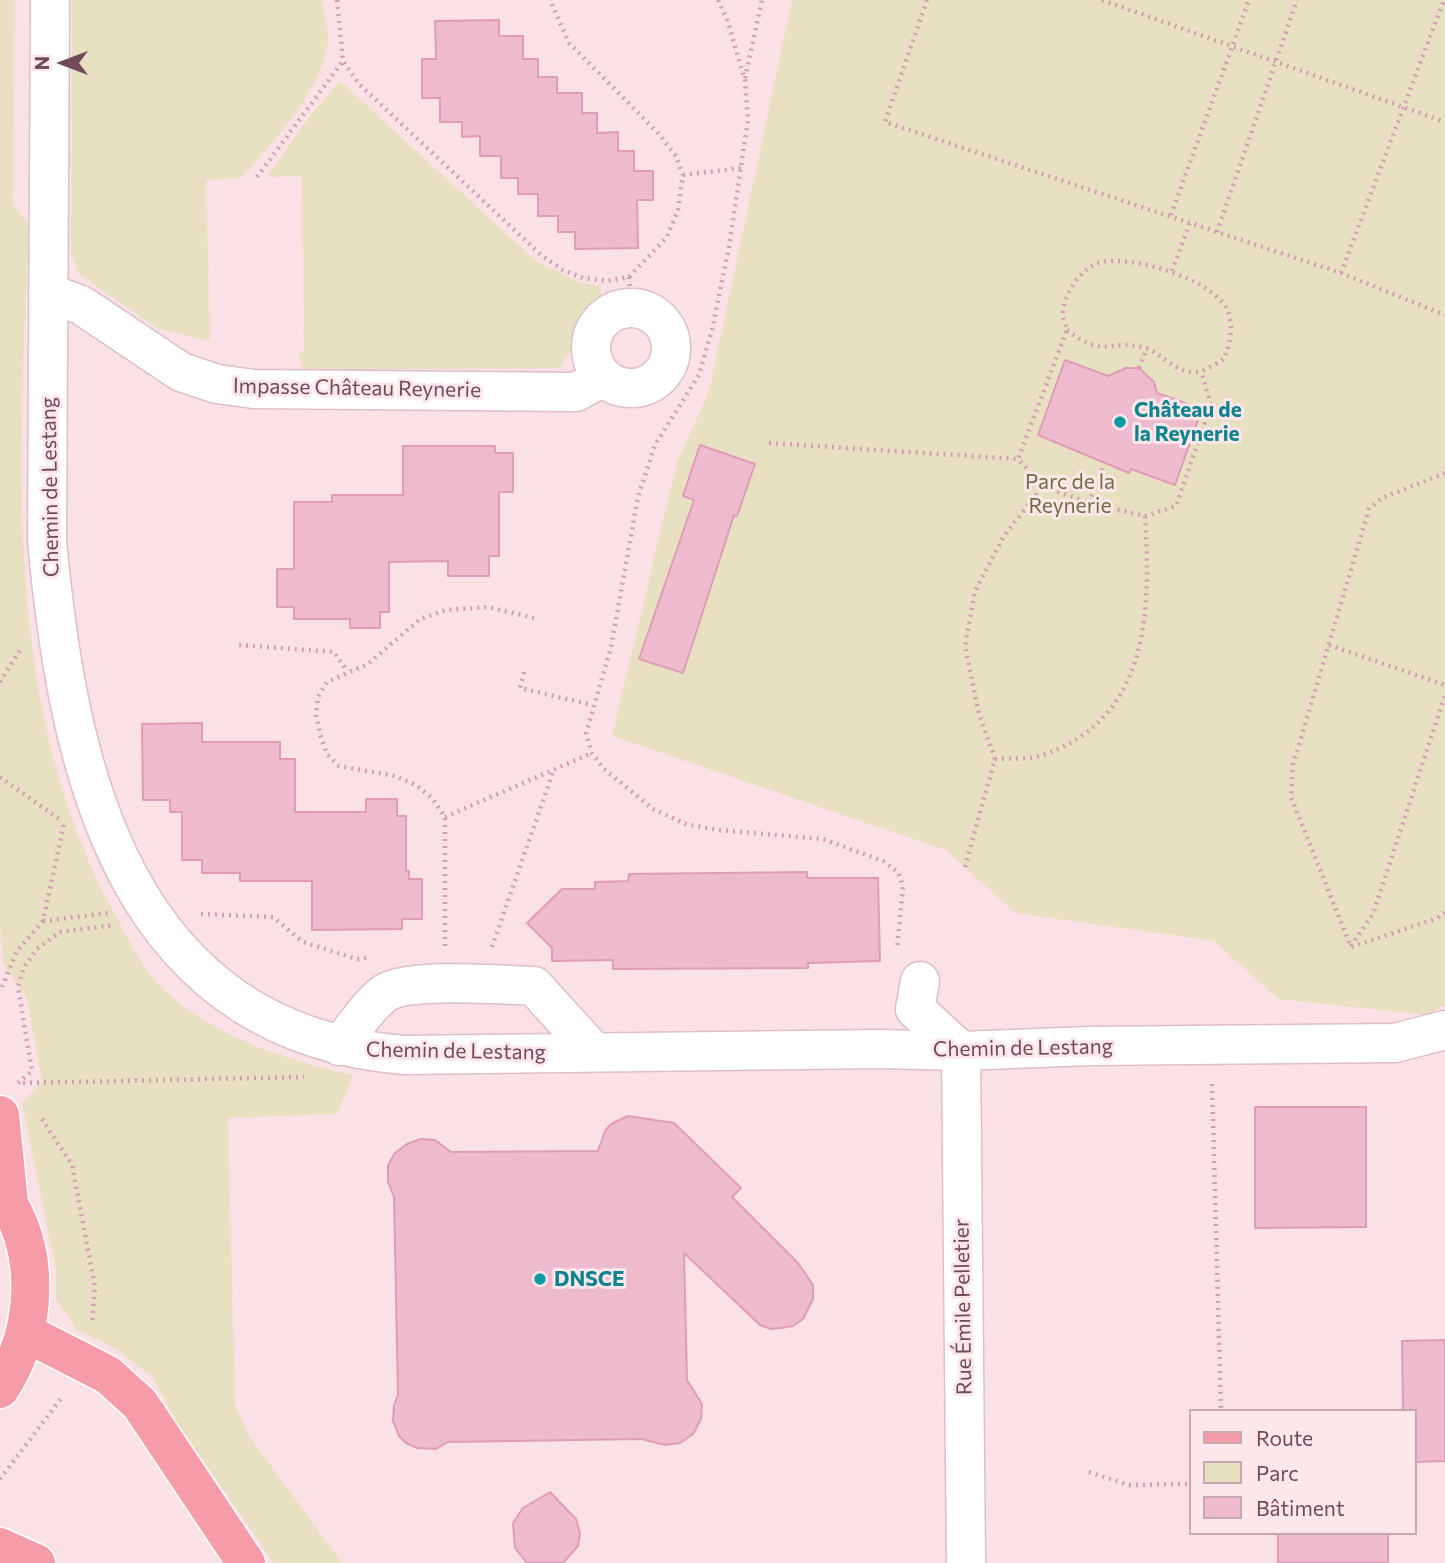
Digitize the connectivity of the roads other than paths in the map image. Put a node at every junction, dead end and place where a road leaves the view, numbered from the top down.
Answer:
1 (50, 0) edge
2 (48, 293) junction
3 (603, 377) junction
4 (908, 970) road end
5 (1443, 1041) edge
6 (339, 1046) junction
7 (961, 1051) junction
8 (594, 1052) junction
9 (9, 1099) edge
10 (5, 1197) edge
11 (26, 1333) junction
12 (0, 1389) edge
13 (0, 1547) edge
14 (36, 1563) edge
15 (246, 1563) edge
16 (966, 1563) edge

1 - 2 street, Chemin de Lestang
2 - 3 street, Impasse Château Reynerie
2 - 6 street, Chemin de Lestang
3 - 3 street
4 - 7 street
5 - 7 street, Chemin de Lestang
6 - 8 street, Chemin de Lestang
6 - 8 street
7 - 8 street, Chemin de Lestang
7 - 16 street, Rue Émile Pelletier
9 - 10 main road
10 - 11 main road
11 - 12 main road
11 - 15 main road
13 - 14 main road

